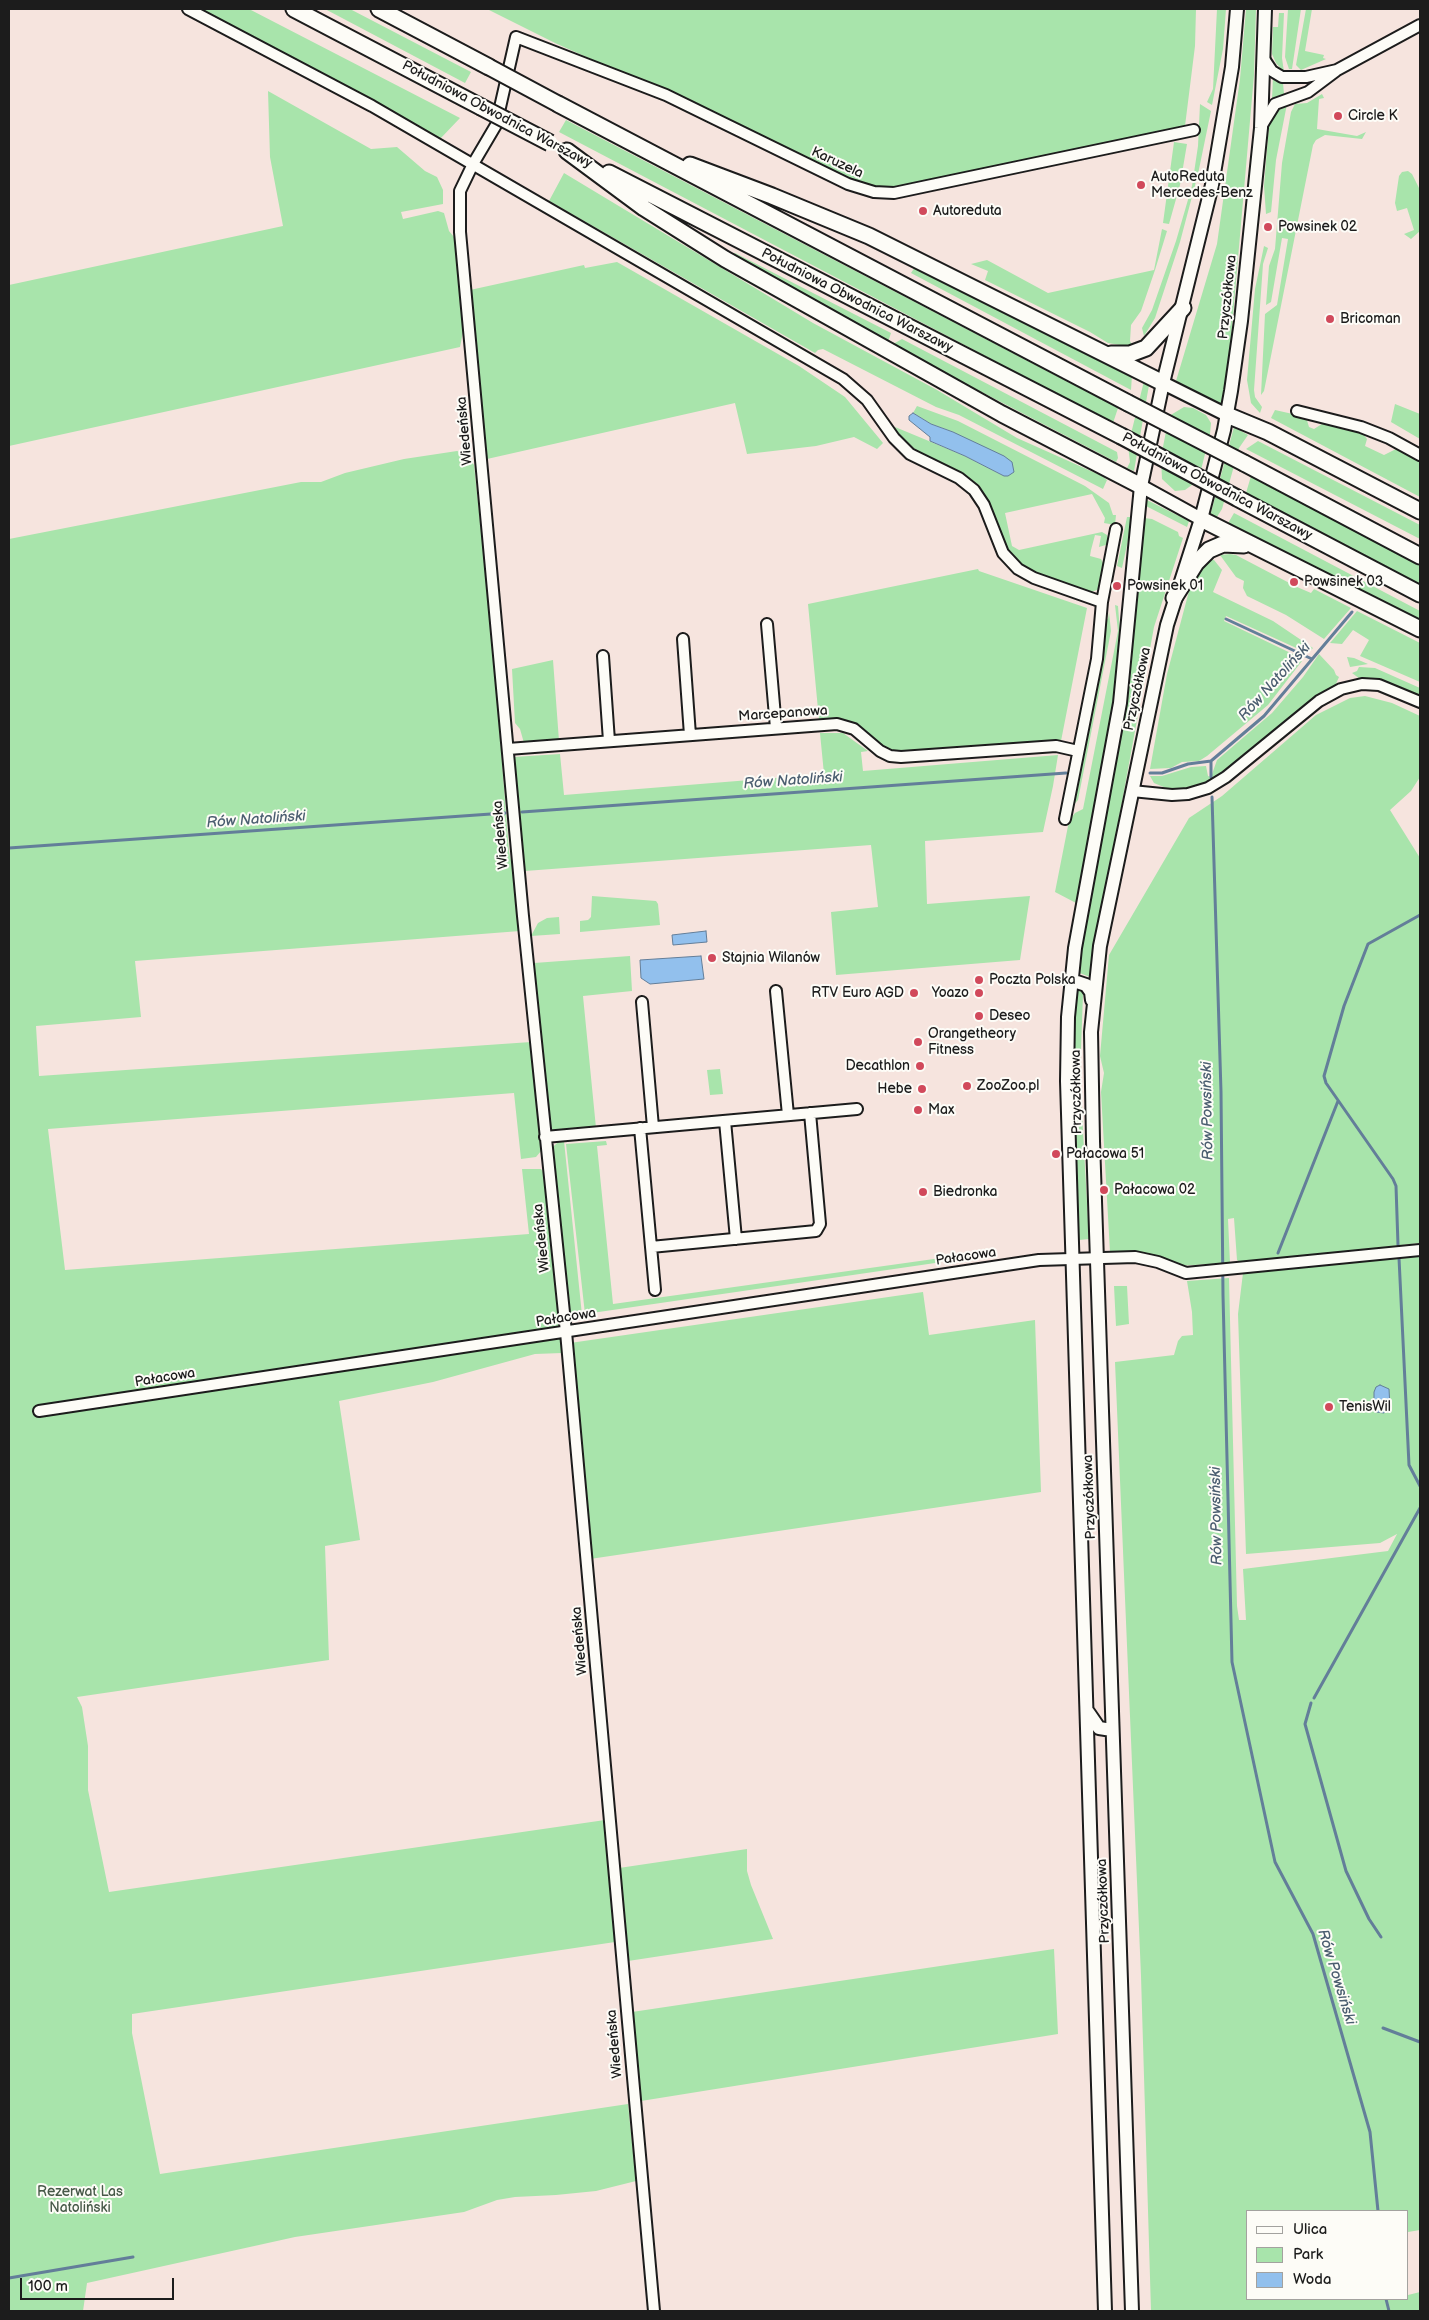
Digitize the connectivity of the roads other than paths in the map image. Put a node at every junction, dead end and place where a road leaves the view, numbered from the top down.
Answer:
1 (188, 9) edge
2 (294, 9) edge
3 (379, 9) edge
4 (1236, 9) edge
5 (1265, 9) edge
6 (1420, 25) edge
7 (516, 37) joint
8 (1264, 59) junction
9 (1337, 70) junction
10 (1260, 128) junction
11 (1194, 130) dead end
12 (630, 143) junction
13 (567, 152) junction
14 (473, 164) junction
15 (1183, 308) junction
16 (1107, 353) junction
17 (1163, 383) junction
18 (1297, 411) dead end
19 (1227, 415) junction
20 (1420, 455) edge
21 (1142, 486) junction
22 (1420, 512) edge
23 (1200, 519) junction
24 (1116, 529) dead end
25 (1250, 545) junction
26 (1420, 556) edge
27 (1420, 594) edge
28 (1174, 598) junction
29 (1102, 602) junction
30 (767, 624) dead end
31 (1420, 630) edge
32 (683, 639) dead end
33 (603, 656) dead end
34 (1420, 702) edge
35 (776, 728) junction
36 (690, 735) junction
37 (609, 741) junction
38 (508, 749) junction
39 (1078, 751) junction
40 (1132, 791) junction
41 (1065, 818) dead end
42 (1071, 980) junction
43 (776, 991) dead end
44 (642, 1002) dead end
45 (1093, 1005) junction
46 (857, 1109) dead end
47 (810, 1113) junction
48 (788, 1115) junction
49 (725, 1121) junction
50 (653, 1127) junction
51 (640, 1128) junction
52 (545, 1137) junction
53 (736, 1239) junction
54 (651, 1247) junction
55 (1420, 1250) edge
56 (1072, 1257) junction
57 (1097, 1257) junction
58 (655, 1290) dead end
59 (566, 1332) junction
60 (39, 1411) dead end
61 (1087, 1710) junction
62 (1112, 1730) junction
63 (654, 2311) edge
64 (1105, 2311) edge
65 (1132, 2311) edge

1 - 14 street
2 - 13 highway, Południowa Obwodnica Warszawy, bridge
3 - 12 highway, bridge
4 - 15 main road, Przyczółkowa
5 - 8 main road, Przyczółkowa
6 - 9 street
7 - 11 street, Karuzela
7 - 14 street, Wiedeńska
8 - 9 street
8 - 10 main road, Przyczółkowa
9 - 10 street
10 - 19 main road, Przyczółkowa
12 - 16 highway
12 - 26 highway, bridge
13 - 21 highway
13 - 27 highway, Południowa Obwodnica Warszawy, bridge
14 - 29 street
14 - 38 street, Wiedeńska
15 - 16 highway
15 - 17 main road, Przyczółkowa
16 - 17 highway
17 - 19 main road
17 - 21 main road, Przyczółkowa
18 - 20 street
19 - 22 highway
19 - 23 main road, Przyczółkowa
21 - 23 main road
21 - 42 main road, Przyczółkowa
23 - 25 highway
23 - 28 main road, Przyczółkowa
24 - 29 street
25 - 28 highway
25 - 31 highway
28 - 40 main road, Przyczółkowa
29 - 39 street
30 - 35 street
32 - 36 street
33 - 37 street
34 - 40 street
35 - 36 street, Marcepanowa
35 - 39 street, Marcepanowa
36 - 37 street, Marcepanowa
37 - 38 street, Marcepanowa
38 - 52 street, Wiedeńska
39 - 41 street
40 - 45 main road, Przyczółkowa
42 - 45 main road
42 - 56 main road, Przyczółkowa
43 - 48 street
44 - 50 street
45 - 57 main road, Przyczółkowa
46 - 47 street
47 - 48 street
47 - 53 street
48 - 49 street
49 - 50 street
49 - 53 street
50 - 51 street
51 - 52 street
51 - 54 street
52 - 59 street, Wiedeńska
53 - 54 street
54 - 58 street
55 - 57 street, Pałacowa
56 - 57 street, Pałacowa
56 - 59 street, Pałacowa
56 - 61 main road, Przyczółkowa
57 - 62 main road, Przyczółkowa
59 - 60 street, Pałacowa
59 - 63 street, Wiedeńska
61 - 62 main road
61 - 64 main road, Przyczółkowa
62 - 65 main road, Przyczółkowa

